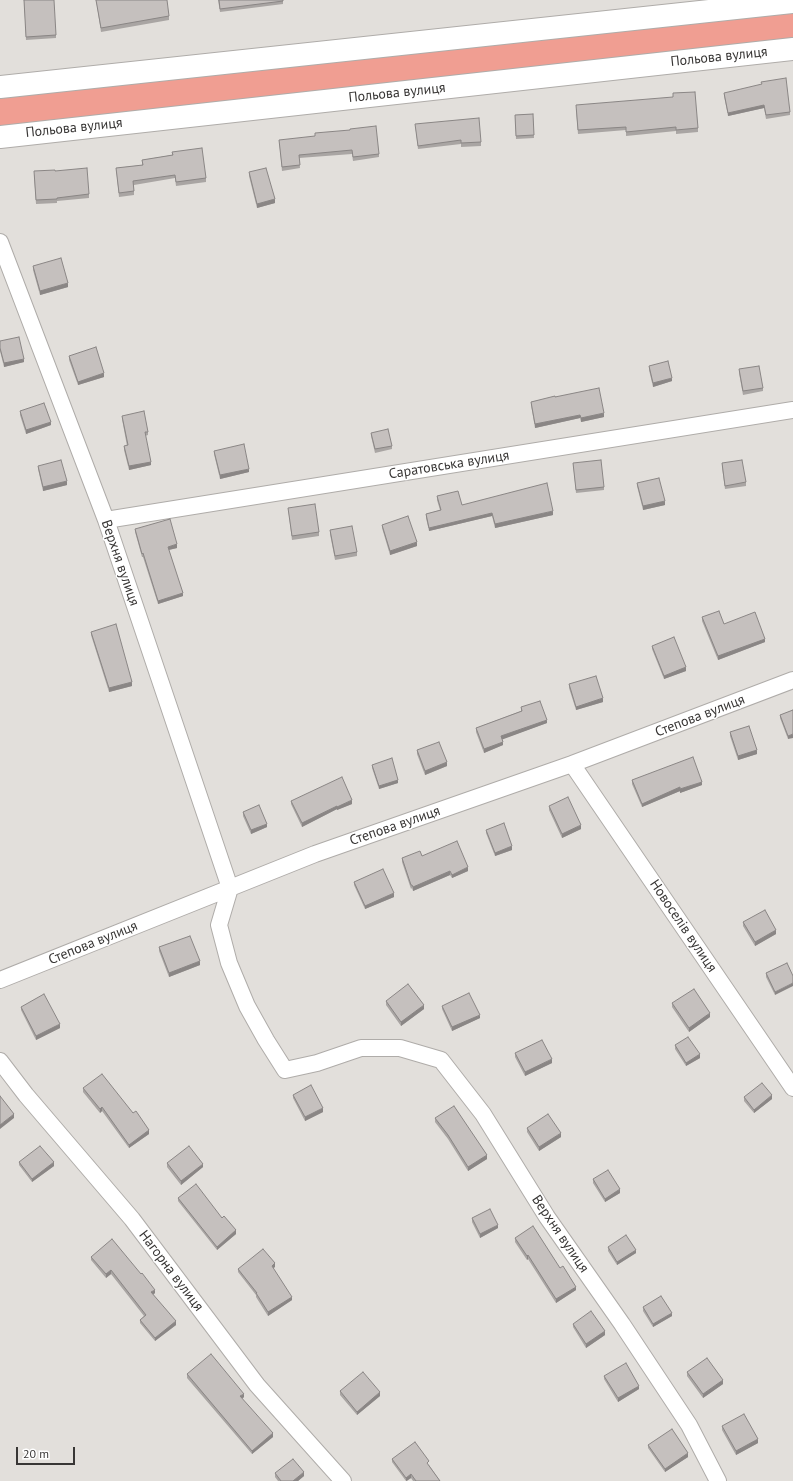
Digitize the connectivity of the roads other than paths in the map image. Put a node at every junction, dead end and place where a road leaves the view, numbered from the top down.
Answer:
1 (793, 2) edge
2 (793, 49) edge
3 (0, 87) edge
4 (0, 137) edge
5 (0, 242) edge
6 (793, 410) edge
7 (106, 520) junction
8 (793, 680) edge
9 (572, 764) junction
10 (230, 888) junction
11 (0, 980) edge
12 (0, 1061) edge
13 (793, 1088) edge
14 (343, 1481) edge
15 (718, 1481) edge

1 - 3 main road
2 - 4 main road, Польова вулиця
5 - 7 street, Верхня вулиця
6 - 7 street, Саратовська вулиця
7 - 10 street, Верхня вулиця
8 - 9 street, Степова вулиця
9 - 10 street, Степова вулиця
9 - 13 street, Новоселів вулиця
10 - 11 street, Степова вулиця
10 - 15 street, Верхня вулиця
12 - 14 street, Нагорна вулиця

